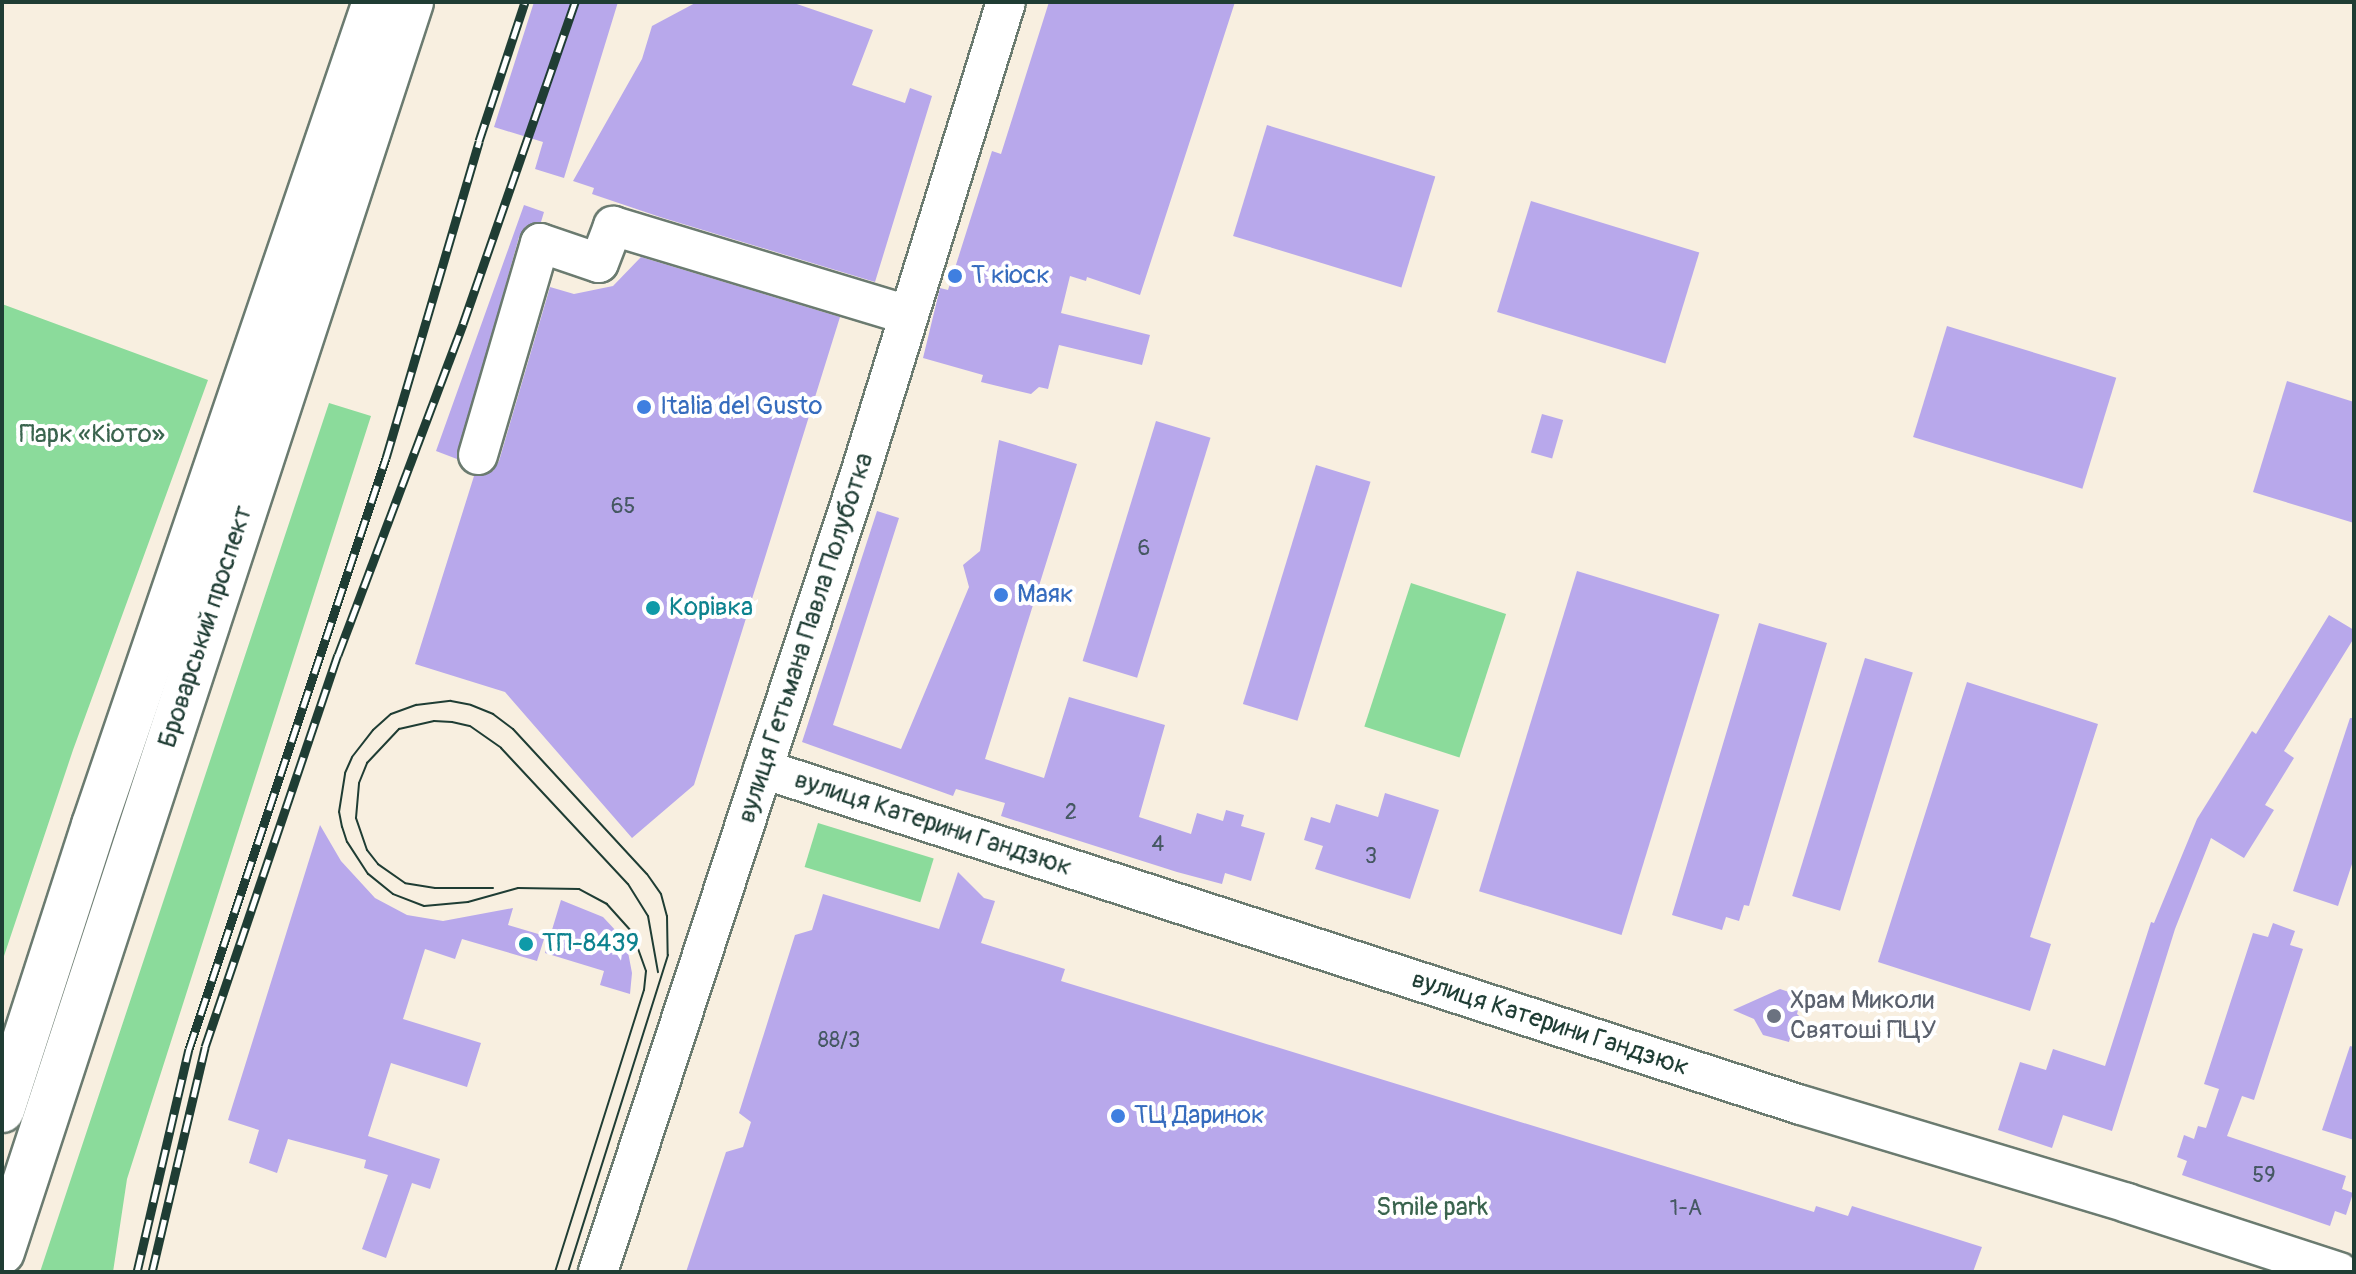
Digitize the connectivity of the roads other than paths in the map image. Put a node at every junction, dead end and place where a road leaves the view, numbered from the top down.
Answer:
1 (375, 2) edge
2 (411, 2) edge
3 (1006, 2) edge
4 (908, 315) junction
5 (478, 455) dead end
6 (763, 769) junction
7 (2, 1110) edge
8 (2, 1252) edge
9 (598, 1272) edge
10 (2339, 1272) edge

1 - 7 highway, Броварський проспект
2 - 8 highway, Броварський проспект
3 - 4 street, вулиця Гетьмана Павла Полуботка
4 - 5 street
4 - 6 street, вулиця Гетьмана Павла Полуботка
6 - 9 street, вулиця Гетьмана Павла Полуботка
6 - 10 street, вулиця Катерини Гандзюк

